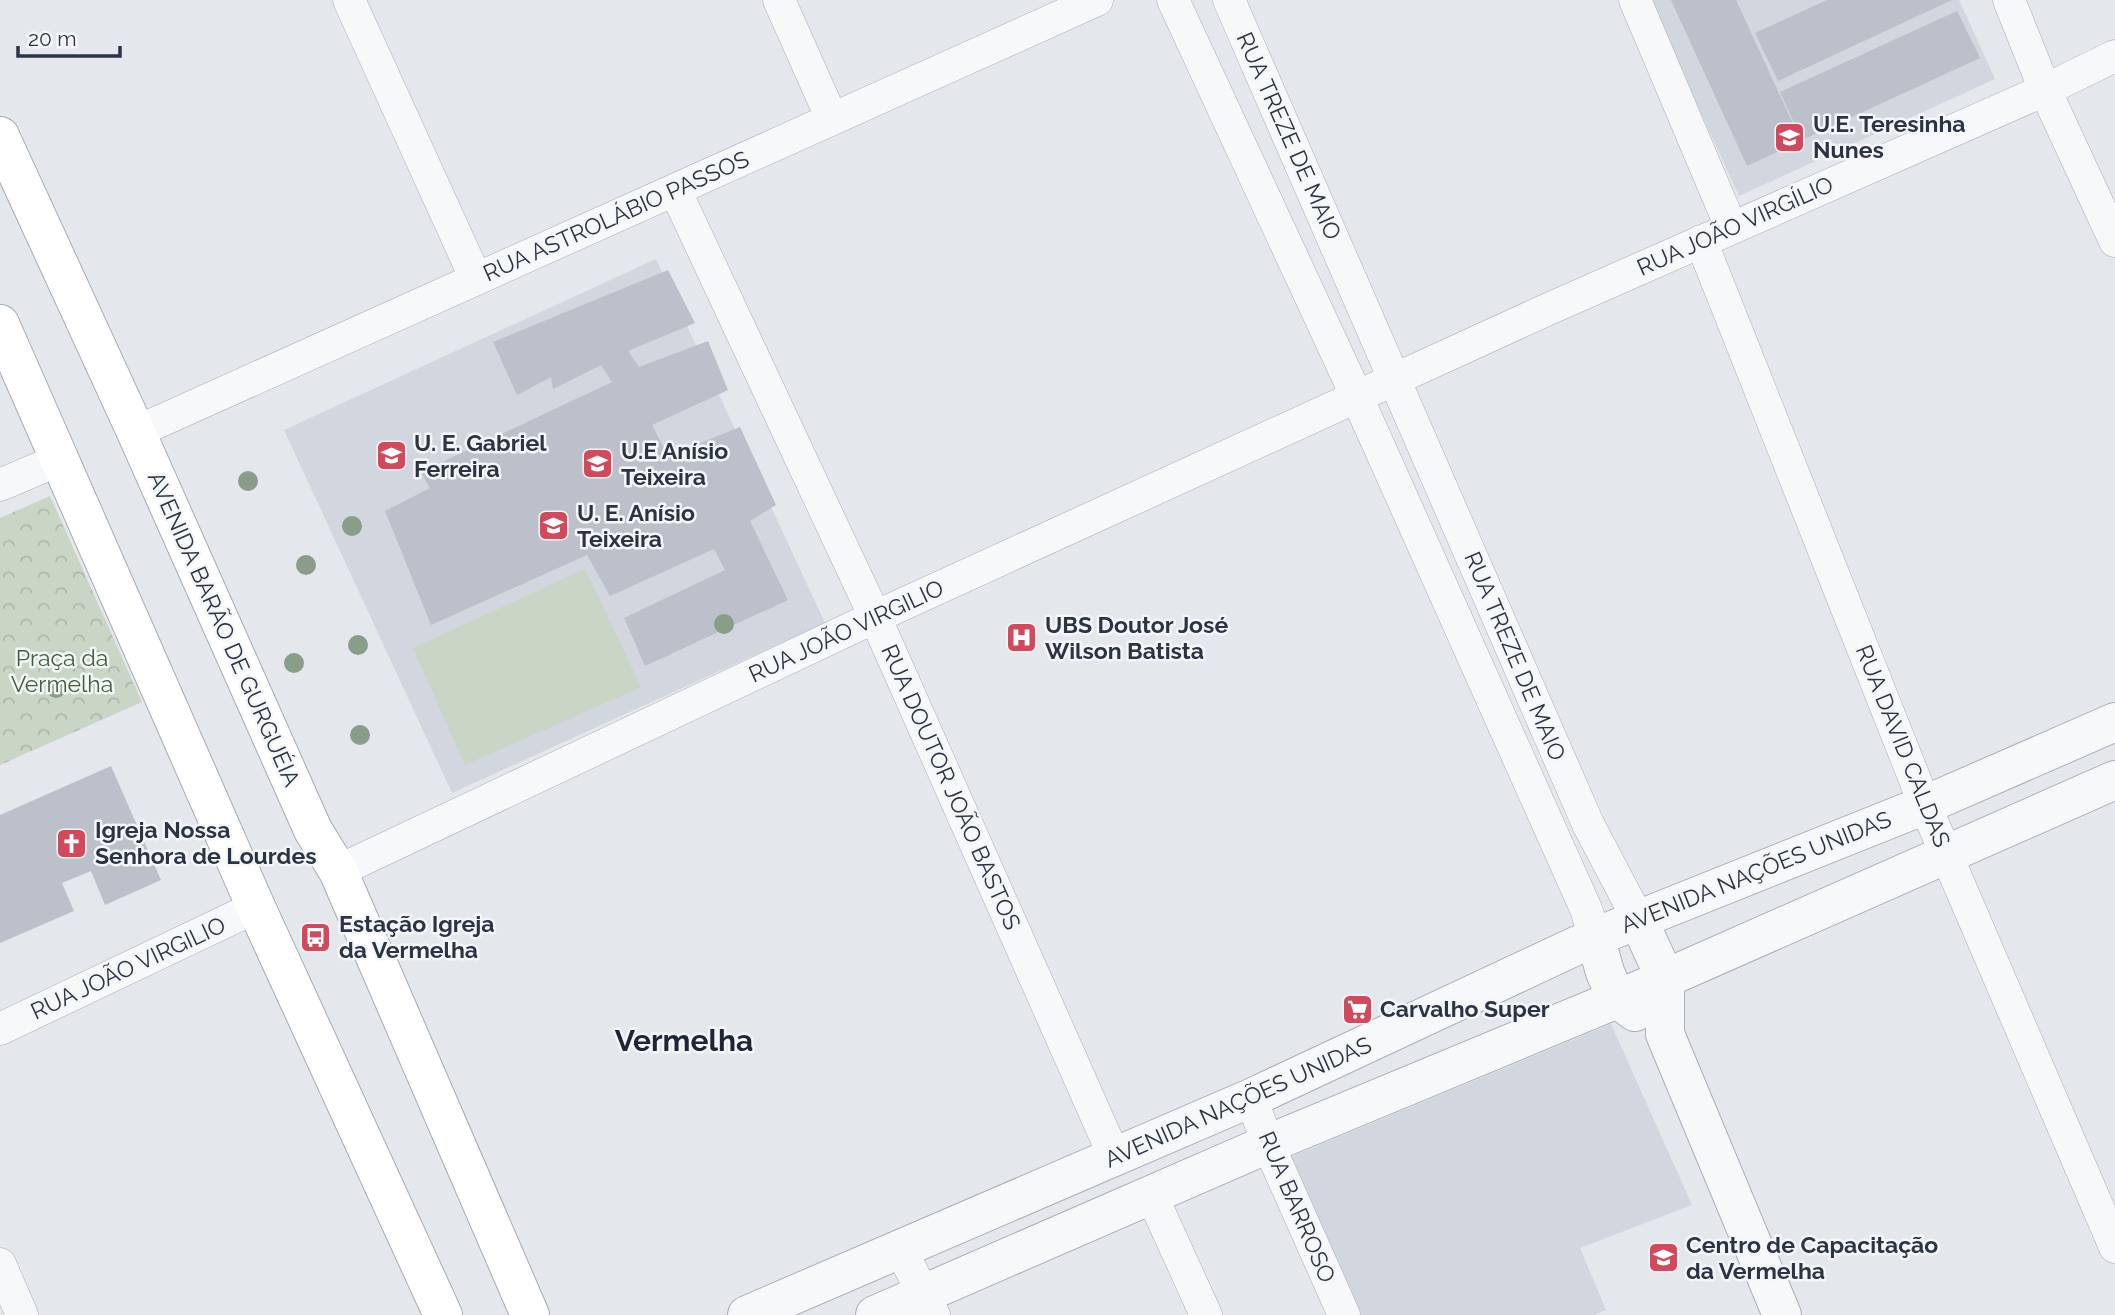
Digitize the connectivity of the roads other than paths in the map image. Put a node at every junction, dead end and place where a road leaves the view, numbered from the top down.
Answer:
1 (349, 0) edge
2 (779, 0) edge
3 (1097, 0) edge
4 (1173, 0) edge
5 (1229, 0) edge
6 (1635, 0) edge
7 (2009, 0) edge
8 (2115, 57) edge
9 (2045, 90) junction
10 (832, 119) junction
11 (0, 136) edge
12 (675, 190) junction
13 (1731, 227) junction
14 (1701, 241) junction
15 (2115, 242) edge
16 (476, 279) junction
17 (0, 324) edge
18 (1395, 379) junction
19 (1357, 397) junction
20 (136, 432) junction
21 (61, 459) junction
22 (0, 485) edge
23 (875, 617) junction
24 (2115, 722) edge
25 (2115, 780) edge
26 (1925, 805) junction
27 (1947, 853) junction
28 (338, 872) junction
29 (257, 907) junction
30 (1638, 919) junction
31 (1595, 937) junction
32 (1665, 978) junction
33 (1616, 998) junction
34 (0, 1029) edge
35 (1665, 1034) junction
36 (1251, 1098) junction
37 (1268, 1143) junction
38 (1115, 1158) junction
39 (1152, 1194) junction
40 (2115, 1247) edge
41 (900, 1248) junction
42 (0, 1264) edge
43 (929, 1304) edge
44 (22, 1315) edge
45 (443, 1315) edge
46 (530, 1315) edge
47 (747, 1315) edge
48 (875, 1315) edge
49 (1206, 1315) edge
50 (1344, 1315) edge
51 (1782, 1315) edge

1 - 16 street
2 - 10 street
3 - 10 street, RUA ASTROLÁBIO PASSOS
4 - 19 street, RUA TREZE DE MAIO
5 - 18 street, RUA TREZE DE MAIO
6 - 13 street
7 - 9 street
8 - 9 street, RUA JOÃO VIRGÍLIO
9 - 13 street, RUA JOÃO VIRGÍLIO
9 - 15 street
10 - 12 street, RUA ASTROLÁBIO PASSOS
11 - 20 main road, AVENIDA BARÃO DE GURGUÉIA
12 - 16 street, RUA ASTROLÁBIO PASSOS
12 - 23 street, RUA DOUTOR JOÃO BASTOS
13 - 14 street, RUA JOÃO VIRGÍLIO
14 - 18 street, RUA JOÃO VIRGÍLIO
14 - 26 street, RUA DAVID CALDAS
16 - 20 street, RUA ASTROLÁBIO PASSOS
17 - 21 main road
18 - 19 street, RUA JOÃO VIRGÍLIO
18 - 30 street, RUA TREZE DE MAIO
19 - 23 street, RUA JOÃO VIRGILIO
19 - 31 street, RUA TREZE DE MAIO
20 - 28 main road, AVENIDA BARÃO DE GURGUÉIA
21 - 22 street
21 - 29 main road
23 - 28 street, RUA JOÃO VIRGILIO
23 - 38 street, RUA DOUTOR JOÃO BASTOS
24 - 26 street, AVENIDA NAÇÕES UNIDAS
25 - 27 street
26 - 27 street, RUA DAVID CALDAS
26 - 30 street, AVENIDA NAÇÕES UNIDAS
27 - 32 street
27 - 40 street, RUA DAVID CALDAS
28 - 46 main road, AVENIDA BARÃO DE GURGUÉIA
29 - 34 street, RUA JOÃO VIRGILIO
29 - 45 main road
30 - 31 street, AVENIDA NAÇÕES UNIDAS
30 - 32 street, RUA TREZE DE MAIO
31 - 33 street, RUA TREZE DE MAIO
31 - 36 street, AVENIDA NAÇÕES UNIDAS
32 - 33 street
32 - 35 street, RUA TREZE DE MAIO
33 - 35 street
33 - 37 street
35 - 51 street, RUA TREZE DE MAIO
36 - 37 street, RUA BARROSO
36 - 38 street, AVENIDA NAÇÕES UNIDAS
37 - 39 street
37 - 50 street, RUA BARROSO
38 - 41 street, AVENIDA NAÇÕES UNIDAS
39 - 43 street
39 - 49 street
41 - 43 street
41 - 47 street, AVENIDA NAÇÕES UNIDAS
42 - 44 street
43 - 48 street

